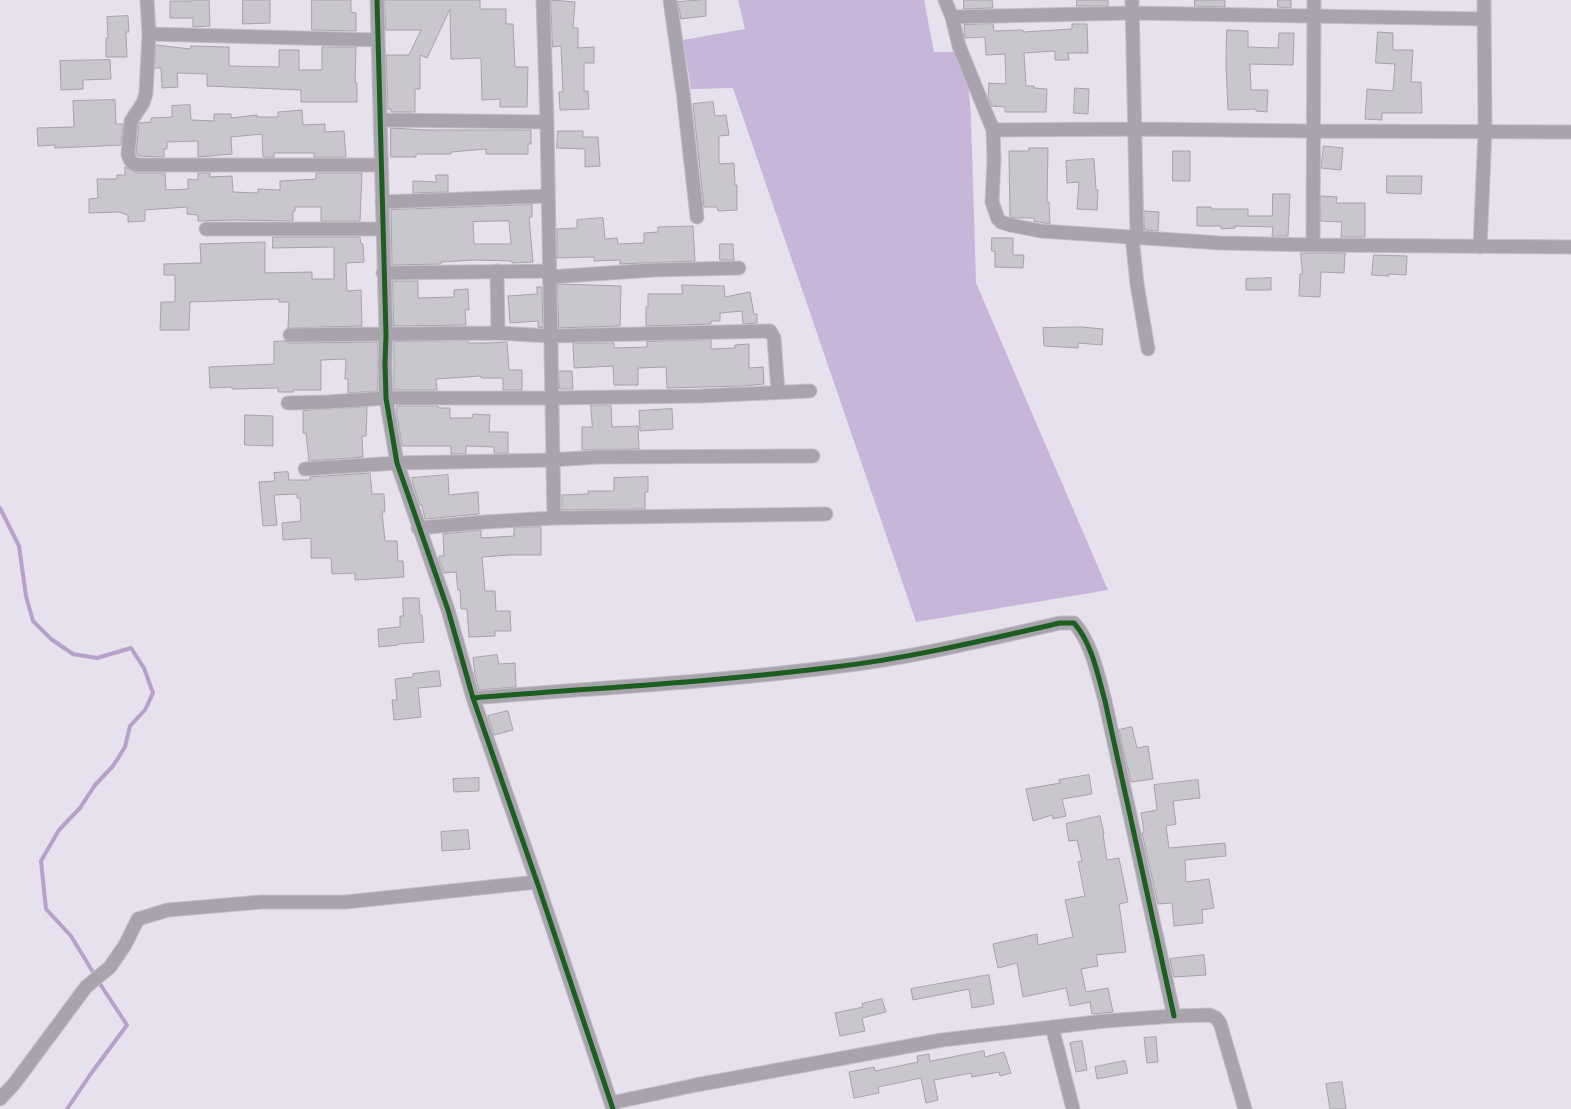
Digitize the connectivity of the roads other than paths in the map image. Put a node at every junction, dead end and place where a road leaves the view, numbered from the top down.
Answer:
1 (147, 0) edge
2 (377, 0) edge
3 (543, 0) edge
4 (670, 0) edge
5 (945, 0) edge
6 (1132, 0) edge
7 (1314, 0) edge
8 (1484, 0) edge
9 (1132, 13) junction
10 (1314, 16) junction
11 (952, 17) junction
12 (1484, 19) junction
13 (148, 34) junction
14 (378, 40) junction
15 (381, 120) junction
16 (547, 122) junction
17 (1134, 129) junction
18 (993, 130) junction
19 (1312, 131) junction
20 (1484, 131) junction
21 (1571, 132) edge
22 (381, 165) junction
23 (548, 196) junction
24 (382, 202) junction
25 (697, 217) dead end
26 (206, 229) dead end
27 (382, 229) junction
28 (1135, 237) junction
29 (1312, 245) junction
30 (1480, 247) junction
31 (1571, 247) edge
32 (739, 268) dead end
33 (497, 270) junction
34 (383, 273) junction
35 (549, 274) junction
36 (498, 334) junction
37 (386, 335) junction
38 (290, 336) dead end
39 (550, 336) junction
40 (1148, 349) dead end
41 (810, 391) dead end
42 (778, 392) junction
43 (386, 398) junction
44 (551, 398) junction
45 (288, 403) dead end
46 (813, 456) dead end
47 (552, 460) junction
48 (397, 463) junction
49 (305, 469) dead end
50 (826, 514) dead end
51 (554, 518) junction
52 (418, 528) junction
53 (473, 698) junction
54 (537, 882) junction
55 (1174, 1016) junction
56 (1052, 1027) junction
57 (0, 1100) edge
58 (612, 1106) edge
59 (1073, 1109) edge
60 (1244, 1109) edge

1 - 13 street
2 - 14 street
3 - 16 street
4 - 25 street
5 - 11 street
6 - 9 street
7 - 10 street
8 - 12 street
9 - 10 street
9 - 11 street
9 - 17 street
10 - 12 street
10 - 19 street
11 - 18 street
12 - 20 street
13 - 14 street
13 - 22 street
14 - 15 street
15 - 16 street
15 - 22 street
16 - 23 street
17 - 18 street
17 - 19 street
17 - 28 street
18 - 28 street
19 - 20 street
19 - 29 street
20 - 21 street
20 - 30 street
22 - 24 street
23 - 24 street
23 - 35 street
24 - 27 street
26 - 27 street
27 - 34 street
28 - 29 street
28 - 40 street
29 - 30 street
30 - 31 street
32 - 35 street
33 - 34 street
33 - 35 street
33 - 36 street
34 - 37 street
35 - 39 street
36 - 37 street
36 - 39 street
37 - 38 street
37 - 43 street
39 - 42 street
39 - 44 street
41 - 42 street
42 - 44 street
43 - 44 street
43 - 45 street
43 - 48 street
44 - 47 street
46 - 47 street
47 - 48 street
47 - 51 street
48 - 49 street
48 - 52 street
50 - 51 street
51 - 52 street
52 - 53 street
53 - 54 street
53 - 55 street
54 - 57 street
54 - 58 street
55 - 56 street
55 - 60 street
56 - 58 street
56 - 59 street

